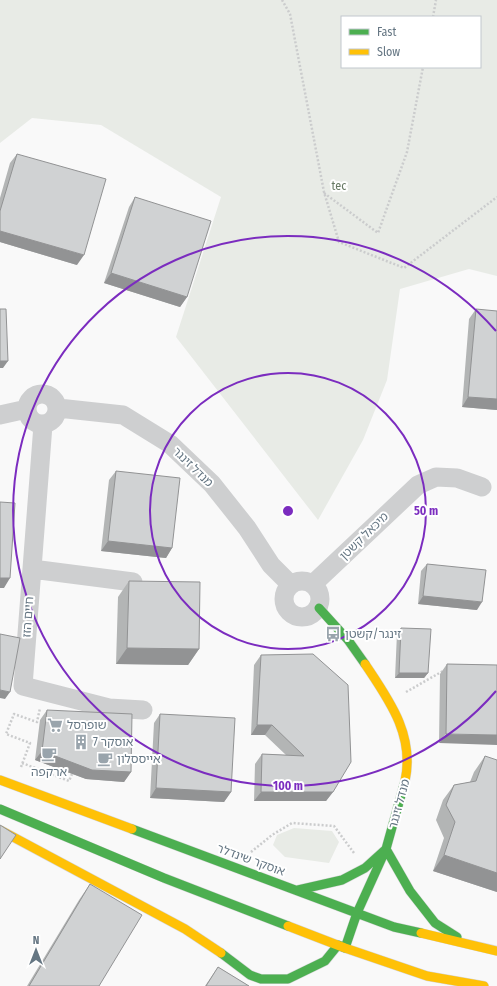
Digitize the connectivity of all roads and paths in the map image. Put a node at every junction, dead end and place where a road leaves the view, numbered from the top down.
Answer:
1 (282, 0) edge
2 (436, 0) edge
3 (433, 16) edge
4 (423, 68) edge
5 (324, 192) junction
6 (497, 196) edge
7 (58, 408) junction
8 (27, 409) junction
9 (0, 415) edge
10 (43, 425) junction
11 (482, 487) dead end
12 (32, 569) junction
13 (133, 582) edge
14 (313, 584) junction
15 (291, 585) junction
16 (319, 608) junction
17 (447, 669) edge
18 (23, 686) junction
19 (404, 693) dead end
20 (143, 710) dead end
21 (22, 763) junction
22 (72, 774) edge
23 (0, 780) edge
24 (13, 786) junction
25 (0, 809) edge
26 (0, 830) edge
27 (346, 843) dead end
28 (386, 849) junction
29 (233, 866) junction
30 (298, 890) junction
31 (357, 913) junction
32 (475, 947) junction
33 (345, 948) junction
34 (497, 951) edge
35 (484, 986) edge

1 - 5 path
2 - 3 path
4 - 5 path
5 - 6 path
7 - 8 street
7 - 10 street
7 - 15 street, מנדל זינגר
8 - 9 street
8 - 10 street
10 - 12 street, חיים הזז
11 - 14 street, מיכאל קשטן
12 - 13 street
12 - 18 street, חיים הזז
14 - 15 street
14 - 16 street
15 - 16 street
16 - 28 main road, מנדל זינגר
17 - 19 path
18 - 20 street
18 - 21 path
21 - 22 path
21 - 24 path
23 - 24 main road, אוסקר שינדלר
24 - 29 main road, אוסקר שינדלר
25 - 33 main road
26 - 33 main road
27 - 29 path
28 - 30 main road
28 - 31 main road, מנדל זינגר
28 - 32 main road
29 - 30 main road, אוסקר שינדלר
30 - 31 main road, אוסקר שינדלר
31 - 32 main road, אוסקר שינדלר
31 - 33 main road, מנדל זינגר
32 - 34 main road, אוסקר שינדלר
33 - 35 main road

